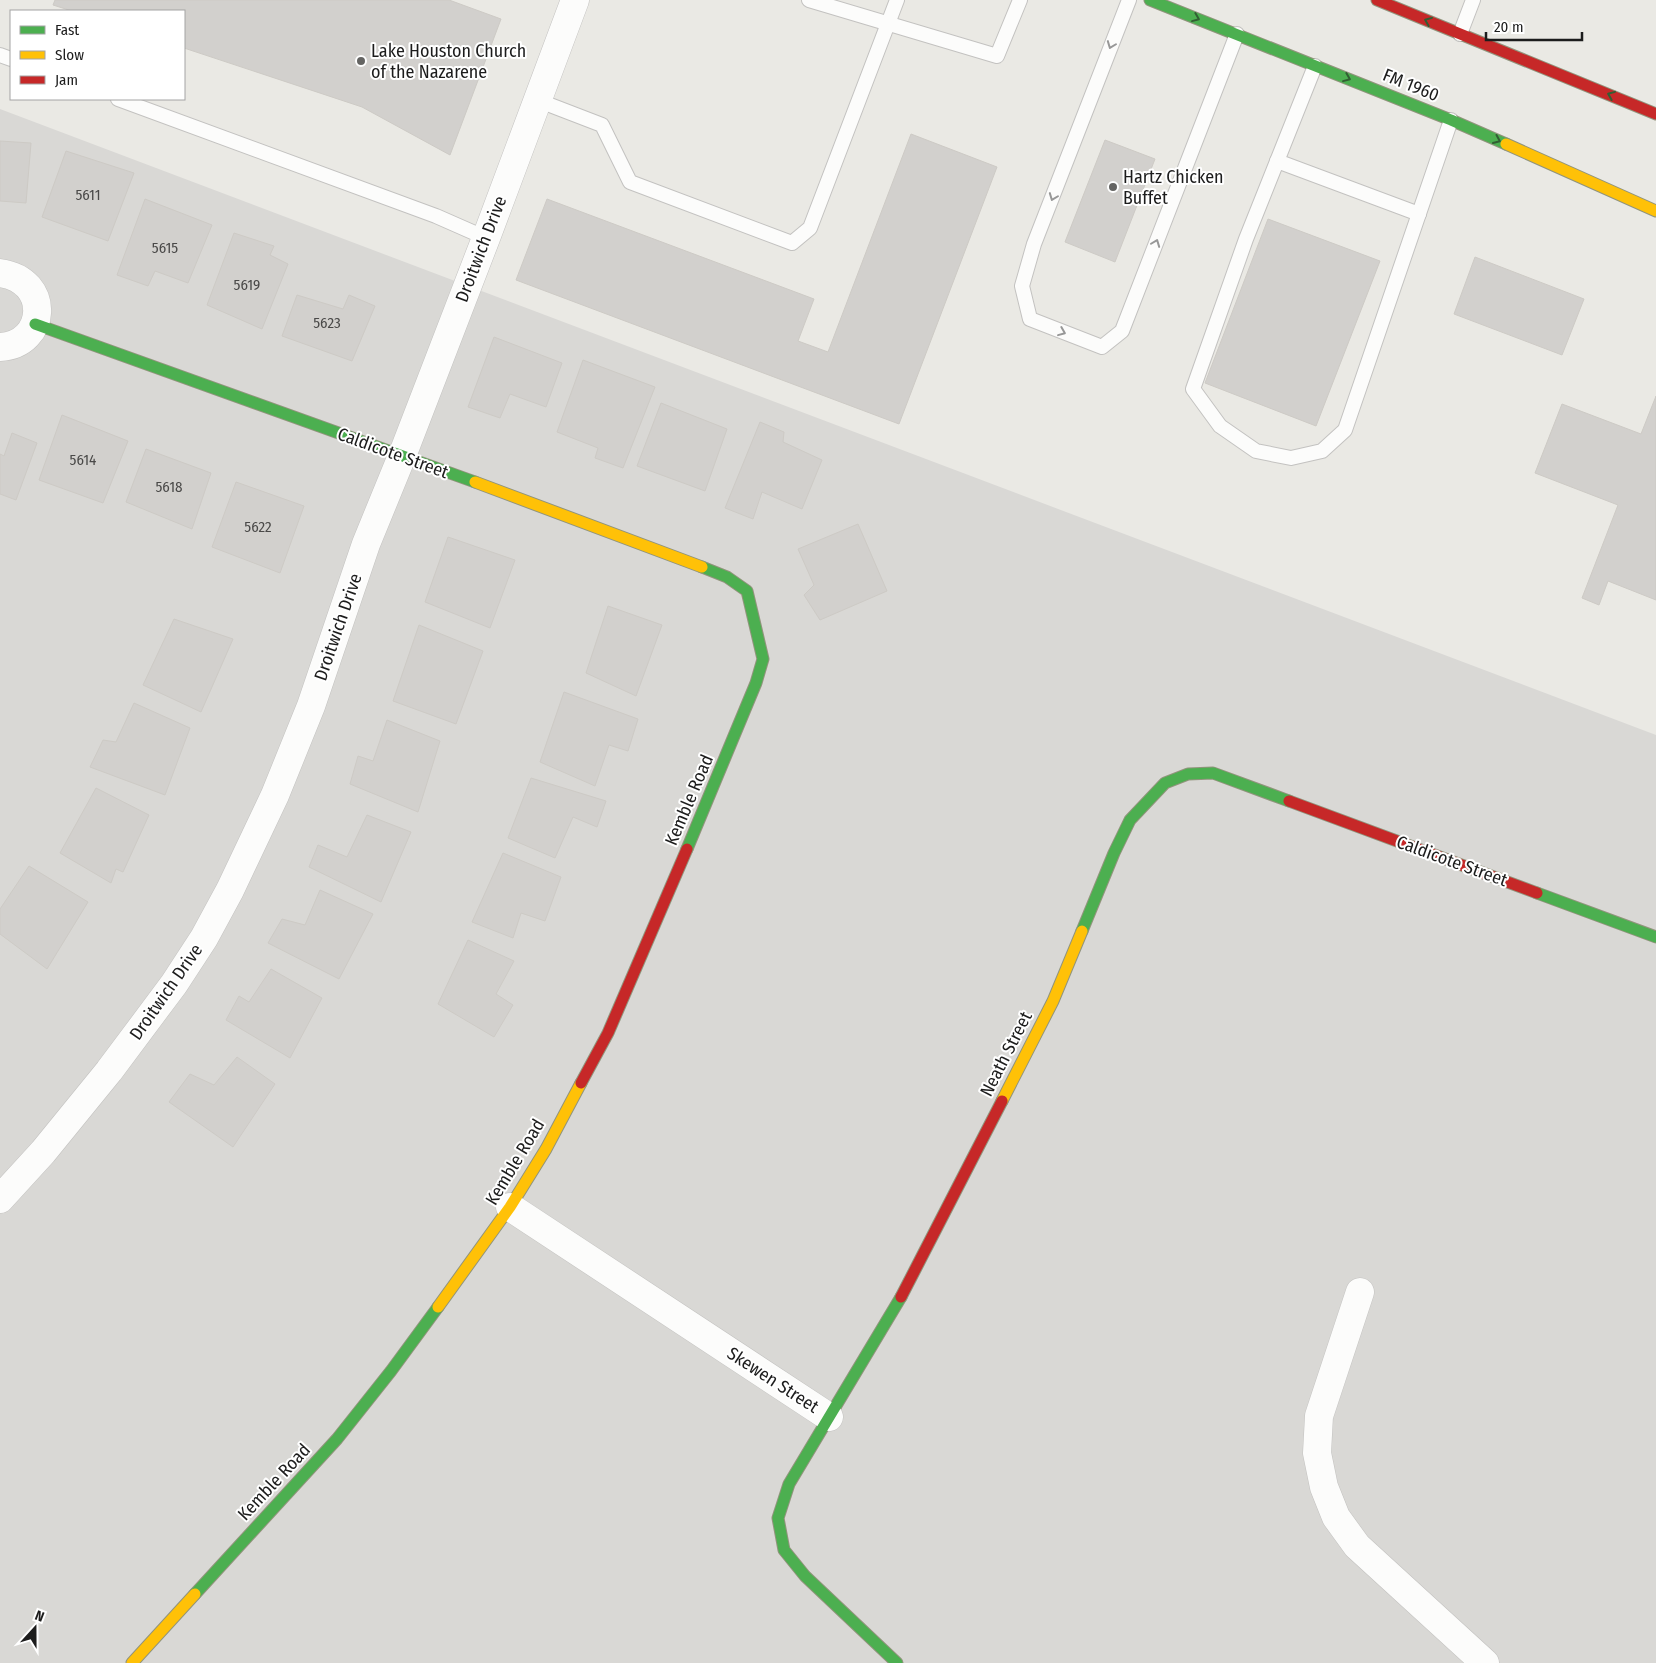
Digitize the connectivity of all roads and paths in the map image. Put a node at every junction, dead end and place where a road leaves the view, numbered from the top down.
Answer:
1 (808, 0) edge
2 (897, 0) edge
3 (1020, 0) edge
4 (1129, 0) edge
5 (1150, 0) edge
6 (1377, 0) edge
7 (1473, 0) edge
8 (568, 4) edge
9 (888, 24) junction
10 (1237, 34) junction
11 (1460, 34) junction
12 (1315, 66) junction
13 (121, 100) edge
14 (537, 100) junction
15 (1656, 114) edge
16 (1451, 120) junction
17 (1277, 161) junction
18 (1656, 211) edge
19 (1419, 214) junction
20 (486, 238) junction
21 (0, 274) edge
22 (35, 324) junction
23 (0, 347) edge
24 (402, 456) junction
25 (747, 591) joint
26 (1249, 785) joint
27 (1656, 937) edge
28 (0, 1199) edge
29 (510, 1207) junction
30 (1360, 1292) dead end
31 (829, 1416) junction
32 (132, 1663) edge
33 (897, 1663) edge
34 (1485, 1663) edge

1 - 9 lane
2 - 9 lane
3 - 9 lane
4 -> 10 lane
5 -> 10 street, FM 1960 / FM 1960
11 -> 6 street
7 - 11 lane
8 - 14 street, Droitwich Drive
9 - 14 lane
10 - 12 street, FM 1960 / FM 1960
15 -> 11 street
12 -> 16 street, FM 1960 / FM 1960
12 - 17 lane
13 - 20 lane
14 - 20 street, Droitwich Drive
16 -> 18 street, FM 1960 / FM 1960
16 - 19 lane
17 - 19 lane
17 - 19 lane
20 - 24 street, Droitwich Drive
21 - 22 street
22 - 23 street
22 - 24 street, Caldicote Street
24 - 25 street, Caldicote Street
24 - 28 street, Droitwich Drive
25 - 29 street, Kemble Road
26 - 27 street, Caldicote Street
26 - 31 street, Neath Street
29 - 31 street, Skewen Street
29 - 32 street, Kemble Road
30 - 34 street
31 - 33 street, Skewen Street

